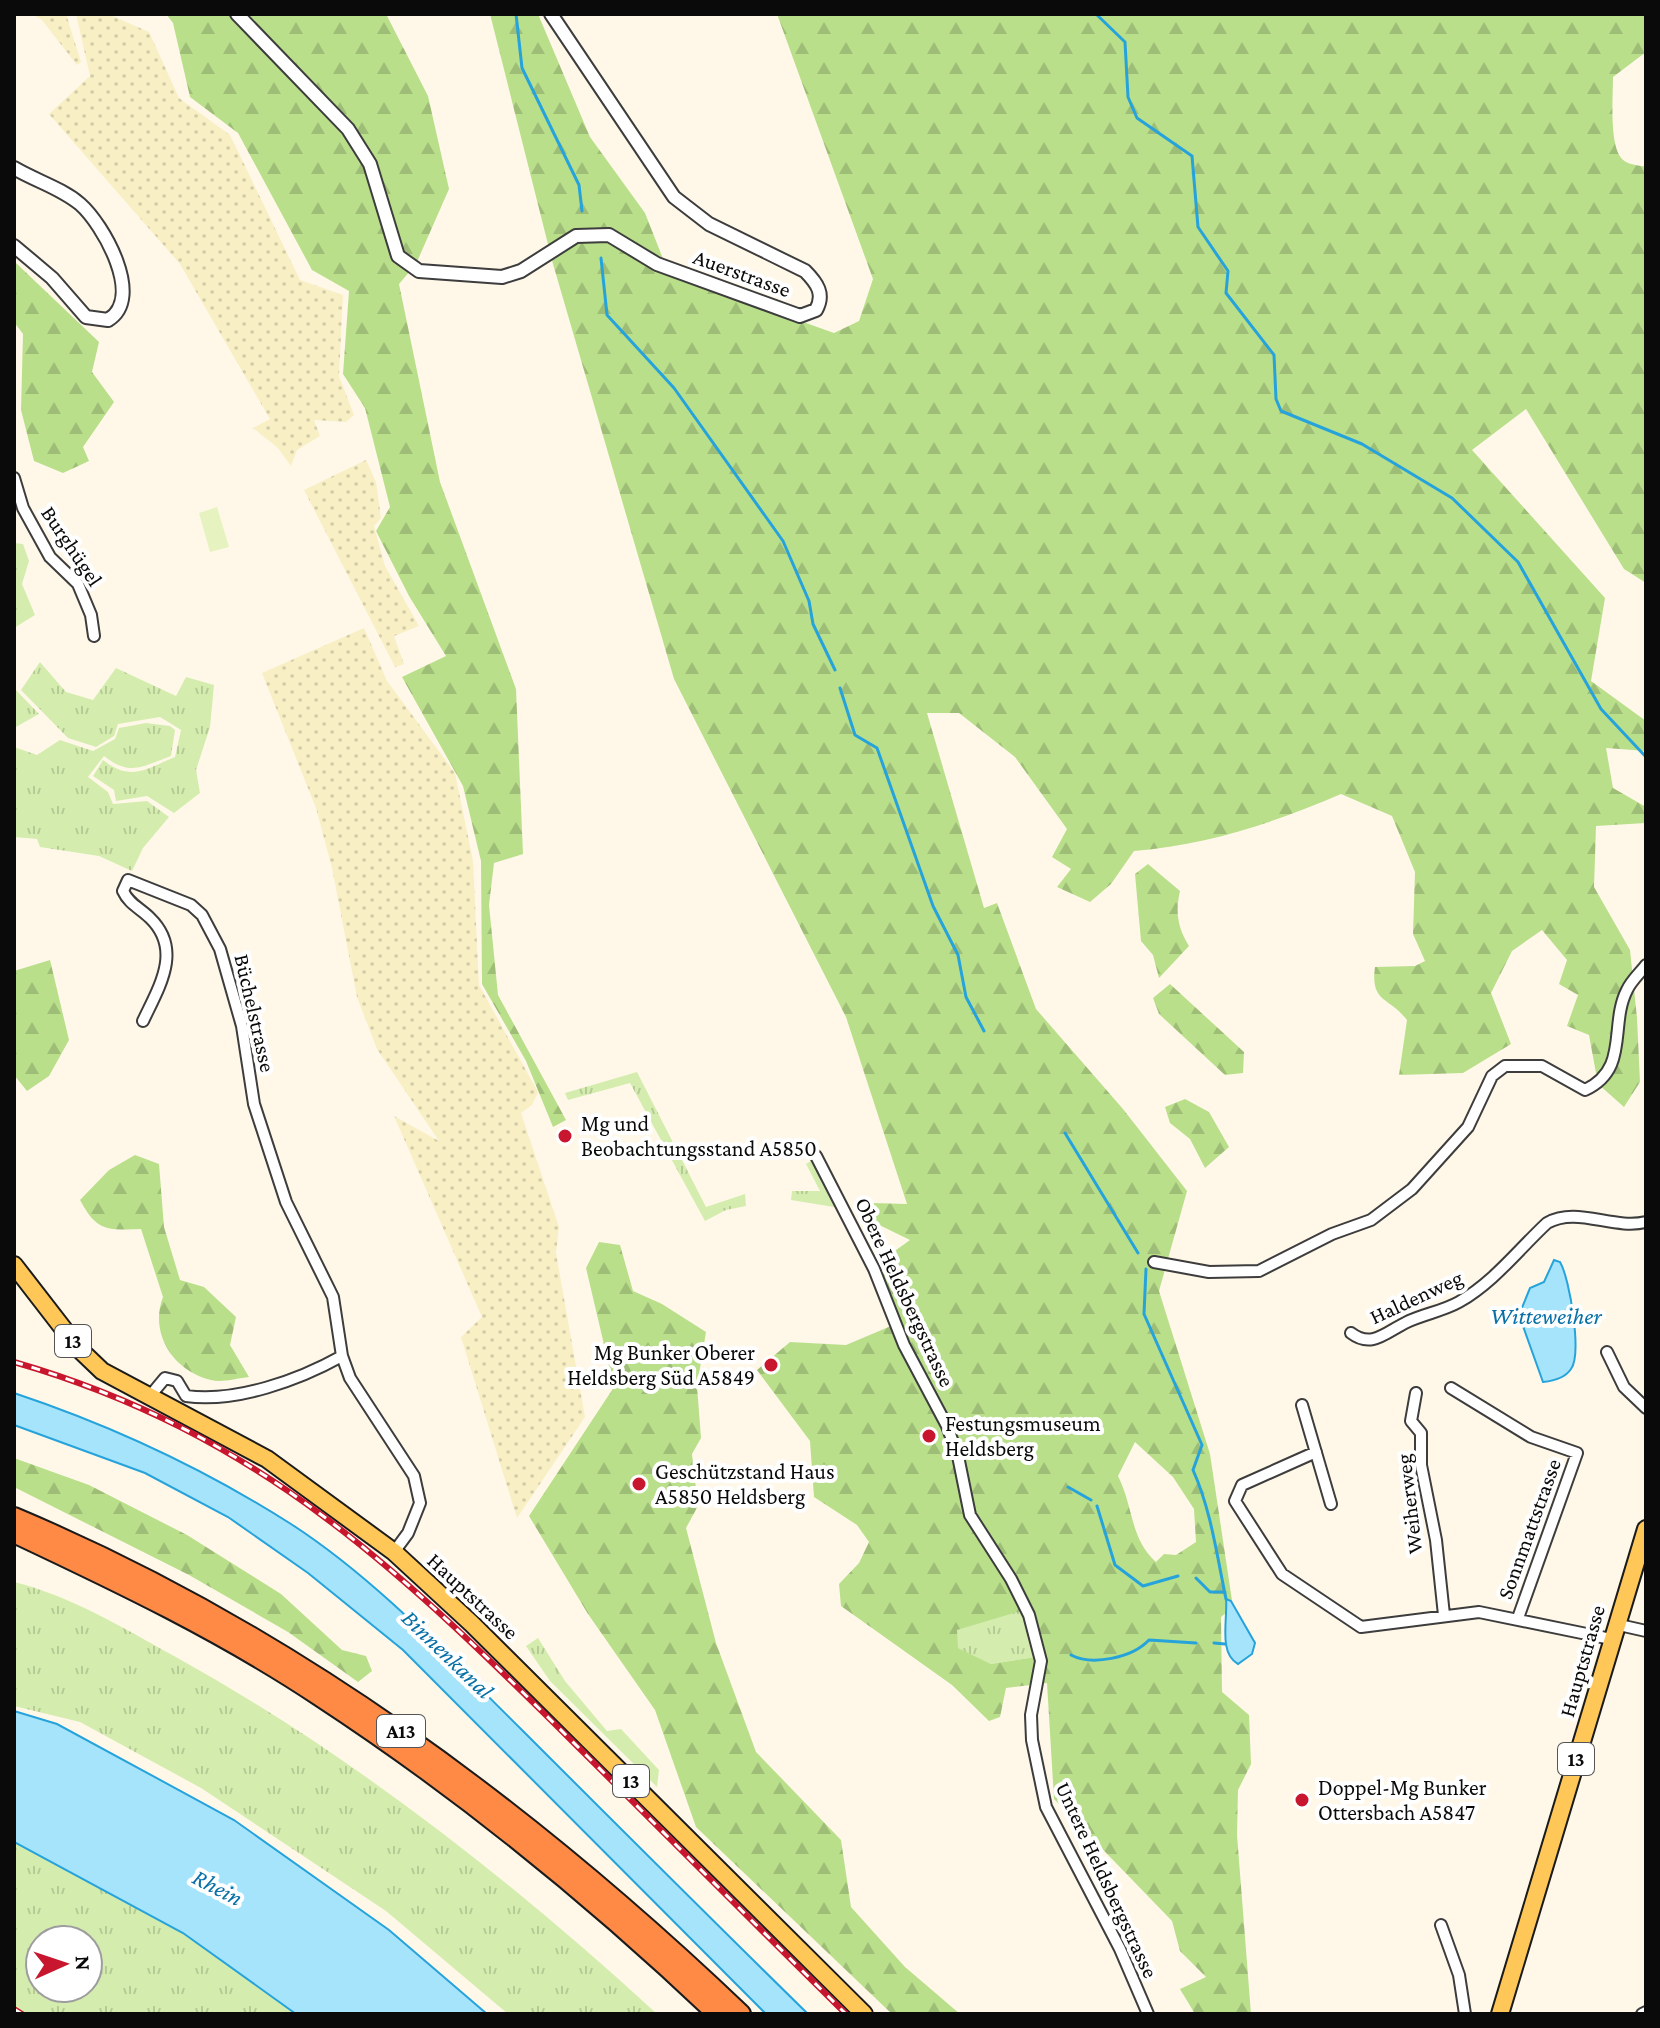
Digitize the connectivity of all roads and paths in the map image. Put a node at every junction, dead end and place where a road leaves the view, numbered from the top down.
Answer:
1 (237, 14) edge
2 (551, 14) edge
3 (14, 168) edge
4 (14, 246) edge
5 (14, 478) edge
6 (94, 636) dead end
7 (1646, 965) edge
8 (143, 1021) dead end
9 (816, 1156) dead end
10 (1646, 1222) edge
11 (1154, 1262) dead end
12 (14, 1265) edge
13 (1351, 1333) dead end
14 (1607, 1352) dead end
15 (342, 1356) junction
16 (1451, 1388) dead end
17 (1416, 1393) dead end
18 (150, 1396) junction
19 (1302, 1405) dead end
20 (1646, 1408) edge
21 (1316, 1452) junction
22 (1331, 1504) dead end
23 (14, 1517) edge
24 (1646, 1529) edge
25 (14, 1533) edge
26 (394, 1552) junction
27 (1444, 1615) junction
28 (1518, 1618) junction
29 (1613, 1631) junction
30 (1646, 1631) edge
31 (1031, 1715) joint
32 (1441, 1925) dead end
33 (1508, 1990) junction
34 (717, 2014) edge
35 (741, 2014) edge
36 (864, 2014) edge
37 (1148, 2014) edge
38 (1465, 2014) edge
39 (1500, 2014) edge
40 (1513, 2014) edge

1 - 2 street, Auerstrasse
3 - 4 street
5 - 6 street, Burghügel
7 - 11 street
8 - 15 street, Büchelstrasse
9 - 31 street, Obere Heldsbergstrasse
10 - 13 street, Haldenweg
12 - 18 main road, Hauptstrasse / 13
14 - 20 street
15 - 18 street
15 - 26 street, Büchelstrasse
16 - 28 street, Sonnmattstrasse
17 - 27 street, Weiherweg
18 - 26 main road, Hauptstrasse / 13
19 - 21 street
21 - 22 street
21 - 27 street
23 - 35 highway, A13
24 - 29 main road, Hauptstrasse / 13
25 - 34 highway, A13
26 - 36 main road, Hauptstrasse / 13
27 - 28 street
28 - 29 street
29 - 30 street
29 - 33 main road, Hauptstrasse / 13
31 - 37 street, Untere Heldsbergstrasse
32 - 38 street
33 - 39 main road, Hauptstrasse / 13
33 - 40 main road, Hauptstrasse / 13

